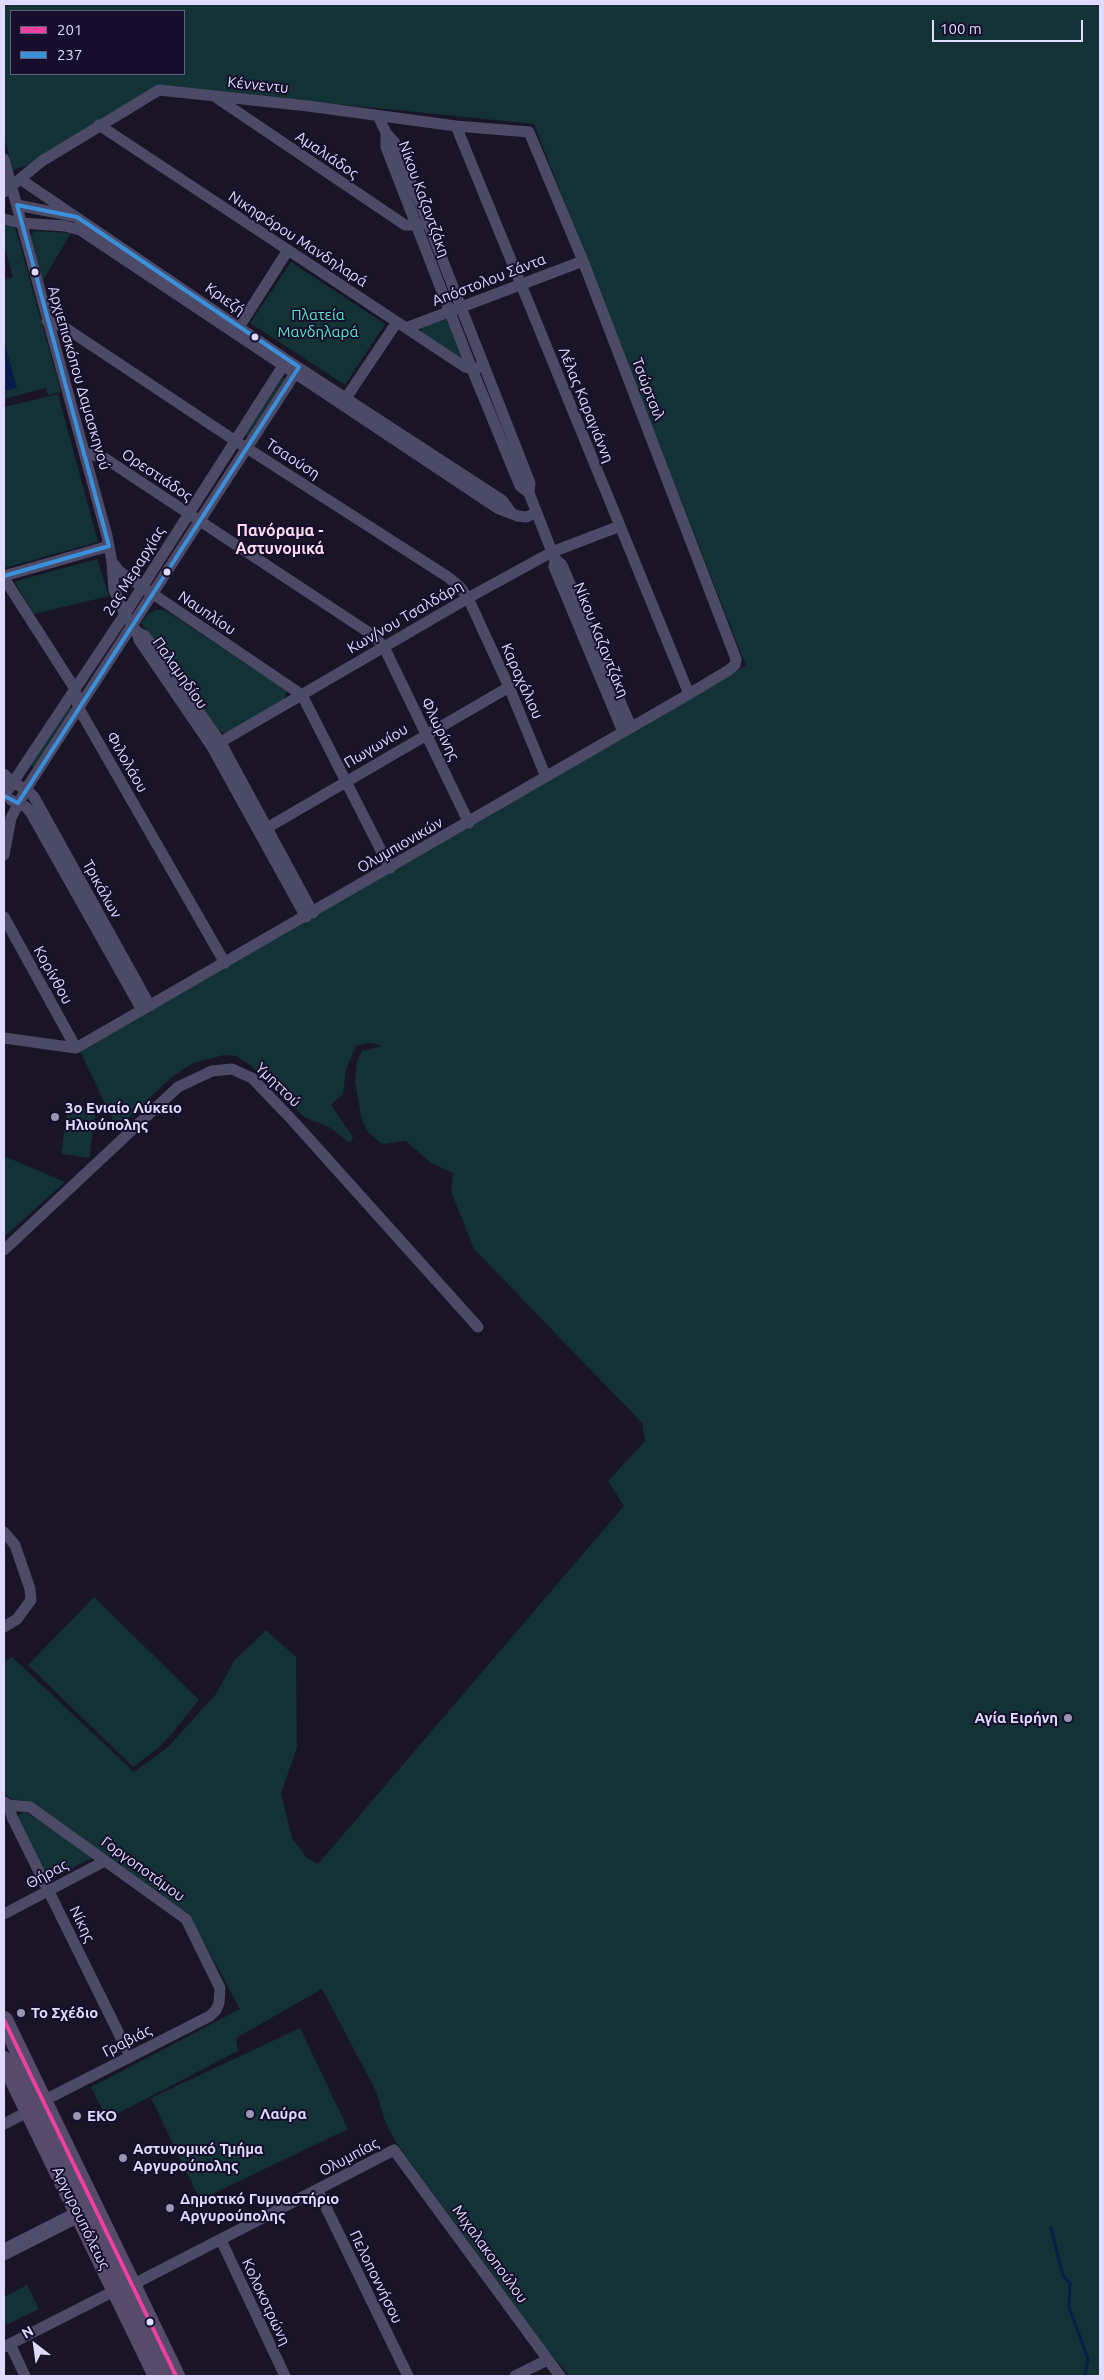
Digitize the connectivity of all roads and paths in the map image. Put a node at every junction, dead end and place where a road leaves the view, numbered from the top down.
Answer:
1 (214, 96) junction
2 (378, 116) junction
3 (99, 125) junction
4 (456, 126) junction
5 (529, 132) joint
6 (4, 159) edge
7 (12, 186) edge
8 (17, 205) junction
9 (4, 213) edge
10 (77, 217) junction
11 (4, 219) edge
12 (21, 223) junction
13 (422, 225) junction
14 (288, 250) junction
15 (583, 261) junction
16 (520, 284) junction
17 (455, 309) junction
18 (47, 321) junction
19 (401, 325) junction
20 (239, 327) junction
21 (285, 363) junction
22 (484, 366) junction
23 (472, 369) junction
24 (296, 370) junction
25 (344, 402) junction
26 (236, 441) junction
27 (248, 448) junction
28 (84, 452) junction
29 (529, 493) junction
30 (536, 513) junction
31 (188, 515) junction
32 (200, 522) junction
33 (620, 526) junction
34 (109, 546) junction
35 (554, 555) junction
36 (112, 562) junction
37 (4, 577) edge
38 (142, 587) junction
39 (152, 594) junction
40 (468, 598) junction
41 (125, 614) junction
42 (135, 628) junction
43 (384, 647) junction
44 (736, 659) joint
45 (509, 687) junction
46 (75, 689) junction
47 (689, 694) junction
48 (302, 695) junction
49 (78, 707) junction
50 (627, 730) junction
51 (426, 734) junction
52 (216, 745) junction
53 (4, 774) edge
54 (546, 777) junction
55 (347, 781) junction
56 (13, 783) junction
57 (26, 789) junction
58 (4, 796) edge
59 (18, 802) junction
60 (468, 823) junction
61 (263, 830) junction
62 (4, 855) edge
63 (390, 868) junction
64 (309, 915) junction
65 (4, 917) edge
66 (225, 963) junction
67 (146, 1008) junction
68 (4, 1038) edge
69 (74, 1048) junction
70 (4, 1250) edge
71 (478, 1327) dead end
72 (4, 1532) edge
73 (4, 1627) edge
74 (6, 1804) edge
75 (105, 1861) junction
76 (49, 1890) junction
77 (4, 1914) edge
78 (219, 2003) joint
79 (4, 2020) edge
80 (130, 2056) junction
81 (4, 2060) edge
82 (36, 2106) junction
83 (4, 2124) edge
84 (394, 2150) joint
85 (318, 2191) junction
86 (84, 2205) junction
87 (4, 2240) edge
88 (221, 2240) junction
89 (4, 2252) edge
90 (124, 2288) junction
91 (7, 2345) edge
92 (547, 2360) junction
93 (26, 2376) edge
94 (158, 2376) edge
95 (176, 2376) edge
96 (285, 2376) edge
97 (408, 2376) edge
98 (519, 2376) edge
99 (560, 2376) edge

1 - 2 street, Κέννεντυ
1 - 3 street, Κέννεντυ
1 - 13 street, Αμαλιάδος
2 - 4 street, Κέννεντυ
2 - 13 street, Νίκου Καζαντζάκη
3 - 7 street, Κέννεντυ
3 - 14 street, Νικηφόρου Μανδηλαρά
4 - 5 street, Κέννεντυ
4 - 16 street, Λέλας Καραγιάννη
5 - 15 street, Τσώρτσιλ
6 - 7 street, Αρχιεπισκόπου Δαμασκηνού
7 - 8 street, Αρχιεπισκόπου Δαμασκηνού
7 - 10 street, Κριεζή
8 - 9 street
8 - 10 street
8 - 12 street, Αρχιεπισκόπου Δαμασκηνού
10 - 20 street, Κριεζή
11 - 12 street, Κριεζή
12 - 18 street, Αρχιεπισκόπου Δαμασκηνού
12 - 21 street, Κριεζή
13 - 17 street, Νίκου Καζαντζάκη
14 - 19 street, Νικηφόρου Μανδηλαρά
14 - 20 street
15 - 16 street, Απόστολου Σάντα
15 - 44 street, Τσώρτσιλ
16 - 17 street, Απόστολου Σάντα
16 - 33 street, Λέλας Καραγιάννη
17 - 19 street, Απόστολου Σάντα
17 - 22 street, Νίκου Καζαντζάκη
17 - 23 street, Νίκου Καζαντζάκη
18 - 26 street, Τσαούση
18 - 28 street, Αρχιεπισκόπου Δαμασκηνού
19 - 23 street, Νικηφόρου Μανδηλαρά
19 - 25 street
20 - 21 street, Κριεζή
21 - 24 street, Κριεζή
21 - 26 street, 2ας Μεραρχίας
22 - 23 street
22 - 29 street, Νίκου Καζαντζάκη
23 - 29 street, Νίκου Καζαντζάκη
24 - 25 street, Κριεζή
24 - 27 street, 2ας Μεραρχίας
25 - 30 street, Κριεζή
26 - 27 street, Τσαούση
26 - 31 street, 2ας Μεραρχίας
27 - 32 street, 2ας Μεραρχίας
27 - 40 street, Τσαούση
28 - 31 street, Ορεστιάδος
28 - 34 street, Αρχιεπισκόπου Δαμασκηνού
29 - 30 street, Νίκου Καζαντζάκη
30 - 35 street, Νίκου Καζαντζάκη
31 - 32 street, Ορεστιάδος
31 - 38 street, 2ας Μεραρχίας
32 - 39 street, 2ας Μεραρχίας
32 - 43 street, Ορεστιάδος
33 - 35 street, Κων/νου Τσαλδάρη
33 - 47 street, Λέλας Καραγιάννη
34 - 36 street
34 - 37 street
35 - 40 street, Κων/νου Τσαλδάρη
35 - 50 street, Νίκου Καζαντζάκη
36 - 38 street, Ναυπλίου
36 - 41 street, Παλαμηδίου
37 - 46 street, Φιλολάου
38 - 39 street, Ναυπλίου
38 - 41 street, 2ας Μεραρχίας
39 - 42 street, 2ας Μεραρχίας
39 - 48 street, Ναυπλίου
40 - 43 street, Κων/νου Τσαλδάρη
40 - 45 street, Καραχάλιου
41 - 42 street, Παλαμηδίου
41 - 46 street, 2ας Μεραρχίας
42 - 49 street, 2ας Μεραρχίας
42 - 52 street, Παλαμηδίου
43 - 48 street, Κων/νου Τσαλδάρη
43 - 51 street, Φλωρίνης
44 - 47 street, Ολυμπιονικών
45 - 51 street, Πωγωνίου
45 - 54 street, Καραχάλιου
46 - 49 street, Φιλολάου
46 - 56 street, 2ας Μεραρχίας
47 - 50 street, Ολυμπιονικών
48 - 52 street, Κων/νου Τσαλδάρη
48 - 55 street
49 - 57 street, 2ας Μεραρχίας
49 - 66 street, Φιλολάου
50 - 54 street, Ολυμπιονικών
51 - 55 street, Πωγωνίου
51 - 60 street, Φλωρίνης
52 - 61 street, Παλαμηδίου
53 - 56 street
54 - 60 street, Ολυμπιονικών
55 - 61 street, Πωγωνίου
55 - 63 street
56 - 57 street
56 - 58 street, 2ας Μεραρχίας
57 - 59 street, 2ας Μεραρχίας
57 - 67 street, Τρικάλων
58 - 59 street
59 - 62 street, 2ας Μεραρχίας
59 - 67 street, Τρικάλων
60 - 63 street, Ολυμπιονικών
61 - 64 street, Παλαμηδίου
63 - 64 street, Ολυμπιονικών
64 - 66 street, Ολυμπιονικών
65 - 69 street, Κορίνθου
66 - 67 street, Ολυμπιονικών
67 - 69 street, Ολυμπιονικών
68 - 69 street
70 - 71 street, Υμηττού
72 - 73 street
74 - 75 street, Γοργοποτάμου
74 - 76 street, Νίκης
75 - 76 street, Θήρας
75 - 78 street, Γοργοποτάμου
76 - 77 street, Θήρας
76 - 80 street, Νίκης
78 - 80 street, Γραβιάς
79 - 82 main road, Αργυρουπόλεως
80 - 82 street, Γραβιάς
81 - 82 main road, Αργυρουπόλεως
82 - 83 street, Γραβιάς
82 - 86 main road, Αργυρουπόλεως
84 - 85 street, Ολυμπίας
84 - 92 street, Μιχαλακοπούλου
85 - 88 street, Ολυμπίας
85 - 97 street, Πελοποννήσου
86 - 87 main road
86 - 89 main road
86 - 90 main road, Αργυρουπόλεως
88 - 90 street, Ολυμπίας
88 - 96 street, Κολοκοτρώνη
90 - 91 street, Ολυμπίας
90 - 94 main road, Αργυρουπόλεως
90 - 95 main road, Αργυρουπόλεως
91 - 93 street
92 - 98 street
92 - 99 street, Μιχαλακοπούλου

